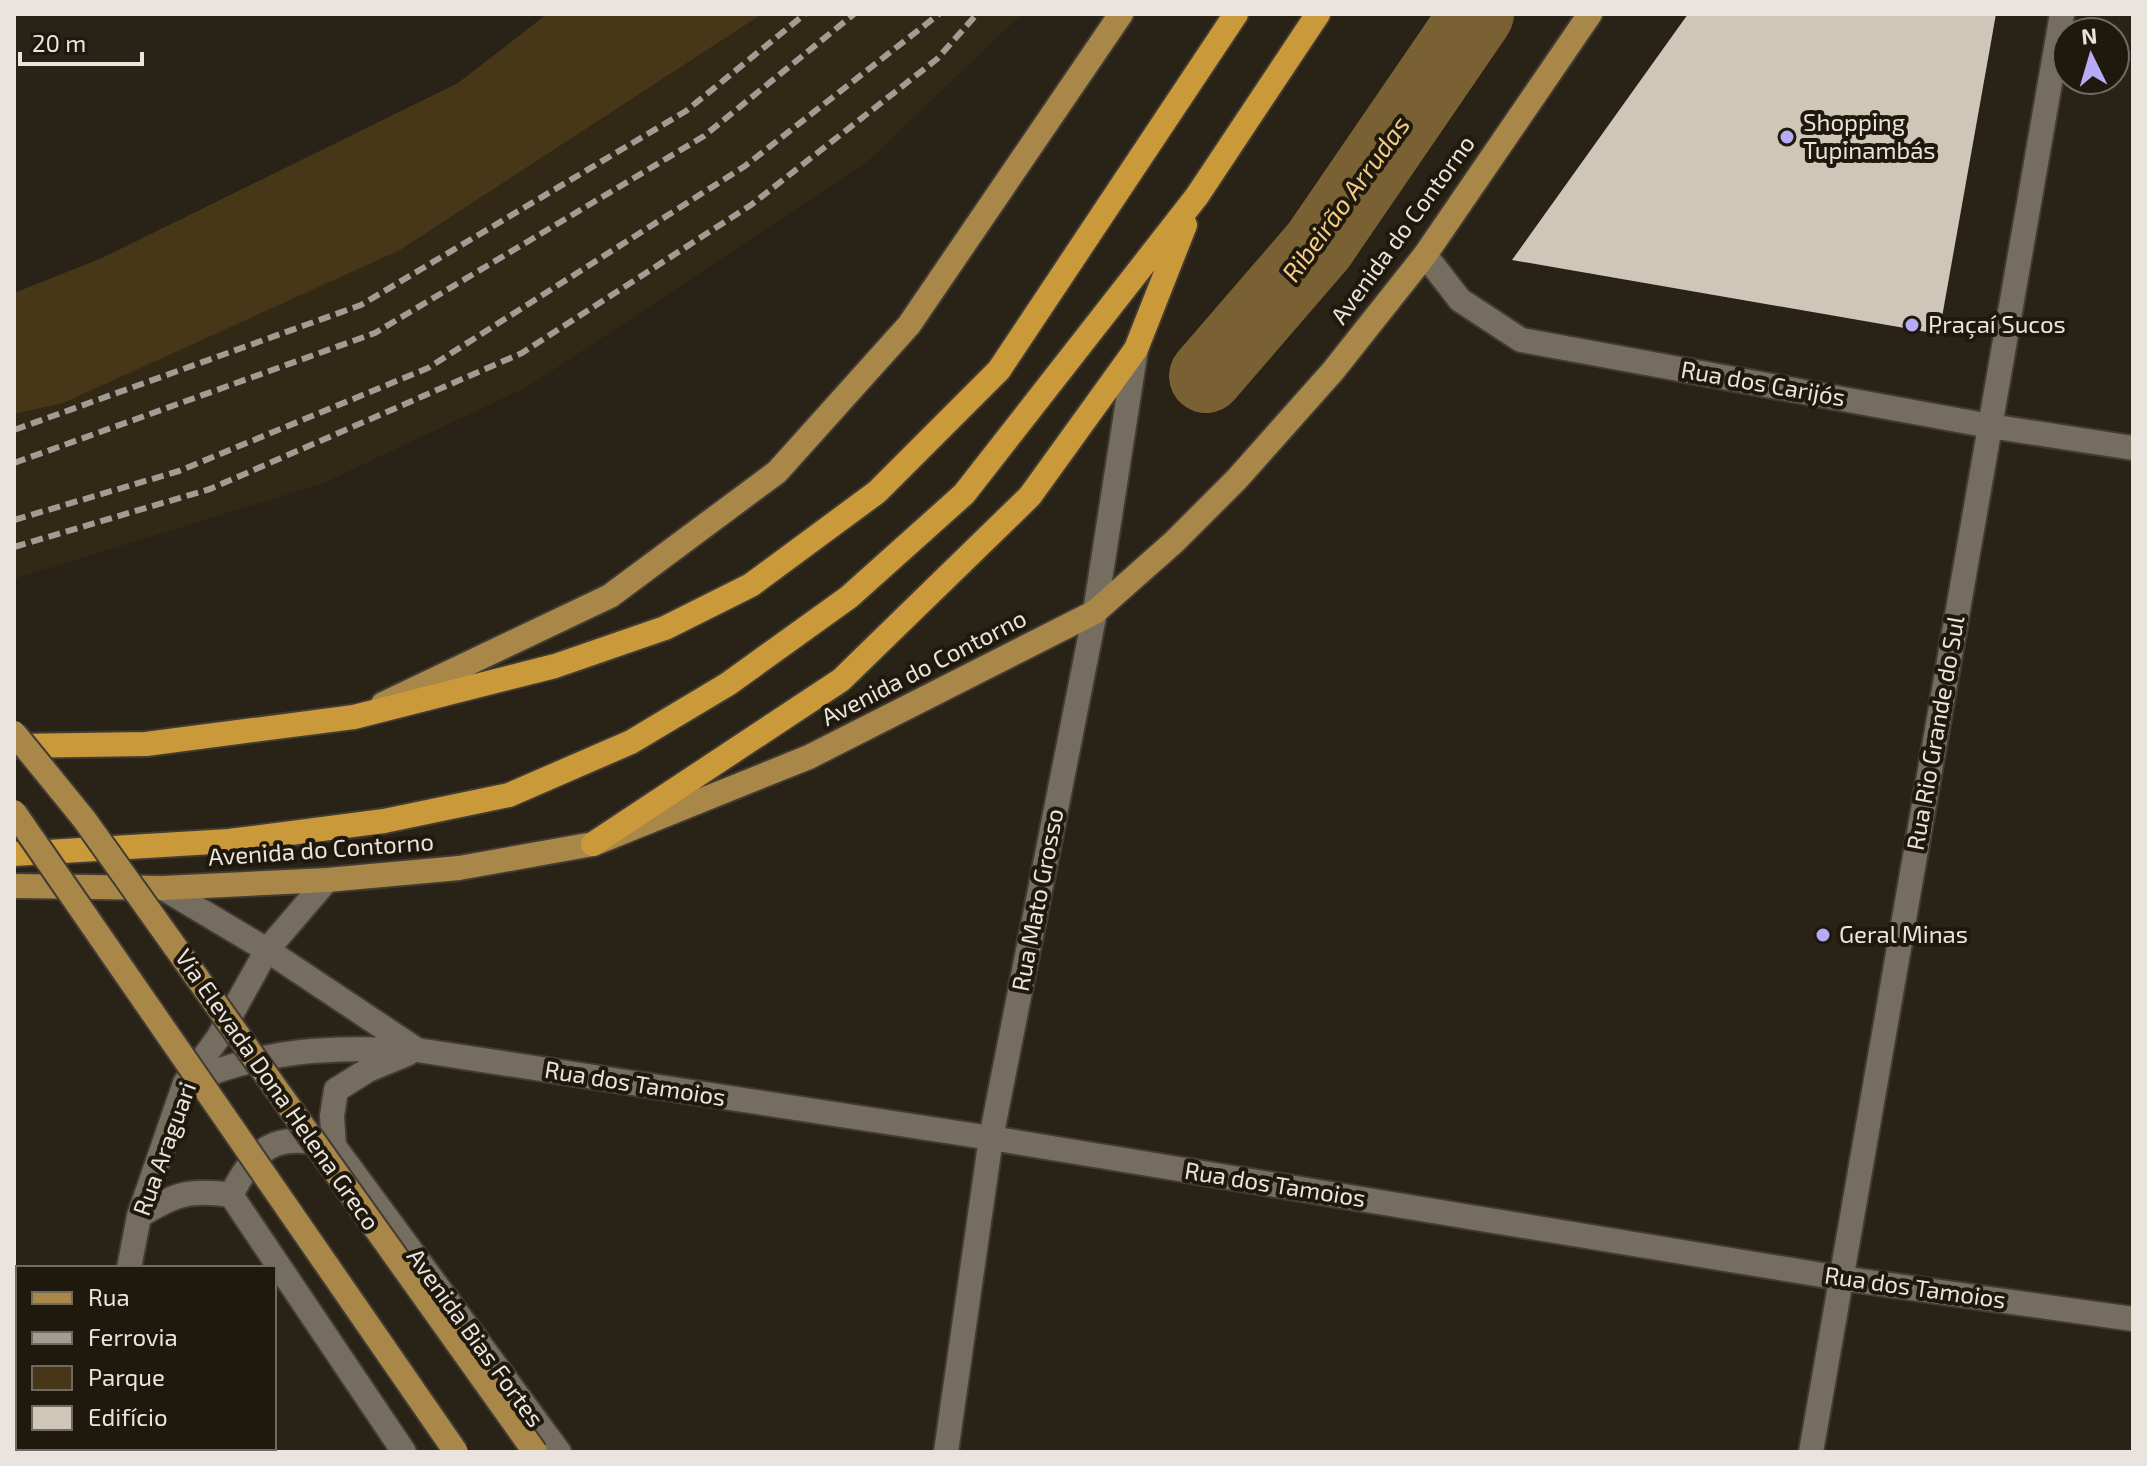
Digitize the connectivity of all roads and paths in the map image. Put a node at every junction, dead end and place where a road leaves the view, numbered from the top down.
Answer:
1 (1121, 14) edge
2 (1236, 14) edge
3 (1318, 14) edge
4 (1590, 14) edge
5 (2062, 14) edge
6 (1197, 196) junction
7 (1425, 255) junction
8 (1136, 349) junction
9 (1990, 426) junction
10 (2133, 448) edge
11 (1095, 612) junction
12 (354, 717) junction
13 (14, 733) edge
14 (14, 746) edge
15 (14, 812) edge
16 (593, 844) junction
17 (14, 854) edge
18 (327, 880) junction
19 (14, 886) edge
20 (163, 888) junction
21 (267, 950) junction
22 (417, 1050) junction
23 (185, 1083) junction
24 (991, 1138) junction
25 (334, 1146) junction
26 (231, 1195) junction
27 (139, 1216) junction
28 (129, 1266) edge
29 (1840, 1278) junction
30 (2133, 1319) edge
31 (404, 1452) edge
32 (456, 1452) edge
33 (535, 1452) edge
34 (559, 1452) edge
35 (946, 1452) edge
36 (1811, 1452) edge

1 - 12 main road
2 - 12 highway
3 - 6 highway, Avenida do Contorno
4 - 7 main road, Avenida do Contorno
5 - 9 street, Rua Rio Grande do Sul
6 - 8 highway
6 - 17 highway, Avenida do Contorno
7 - 9 street, Rua dos Carijós
7 - 11 main road, Avenida do Contorno
8 - 11 street, Rua Mato Grosso
8 - 16 highway
9 - 10 street, Rua dos Carijós
9 - 29 street, Rua Rio Grande do Sul
11 - 16 main road, Avenida do Contorno
11 - 24 street, Rua Mato Grosso
12 - 14 highway
13 - 33 main road, Via Elevada Dona Helena Greco, bridge
15 - 32 main road, bridge
16 - 18 main road, Avenida do Contorno
18 - 20 main road, Avenida do Contorno
18 - 21 street, Rua Araguari
19 - 20 main road, Avenida do Contorno
20 - 21 street, Rua dos Tamoios
21 - 22 street, Rua dos Tamoios
21 - 23 street, Rua Araguari
22 - 23 street, Rua dos Tamoios
22 - 24 street, Rua dos Tamoios
22 - 25 street
23 - 27 street, Rua Araguari
24 - 29 street, Rua dos Tamoios
24 - 35 street, Rua Mato Grosso
25 - 26 street
25 - 34 street, Avenida Bias Fortes
26 - 27 street
26 - 31 street
27 - 28 street, Rua Araguari
29 - 30 street, Rua dos Tamoios
29 - 36 street, Rua Rio Grande do Sul

